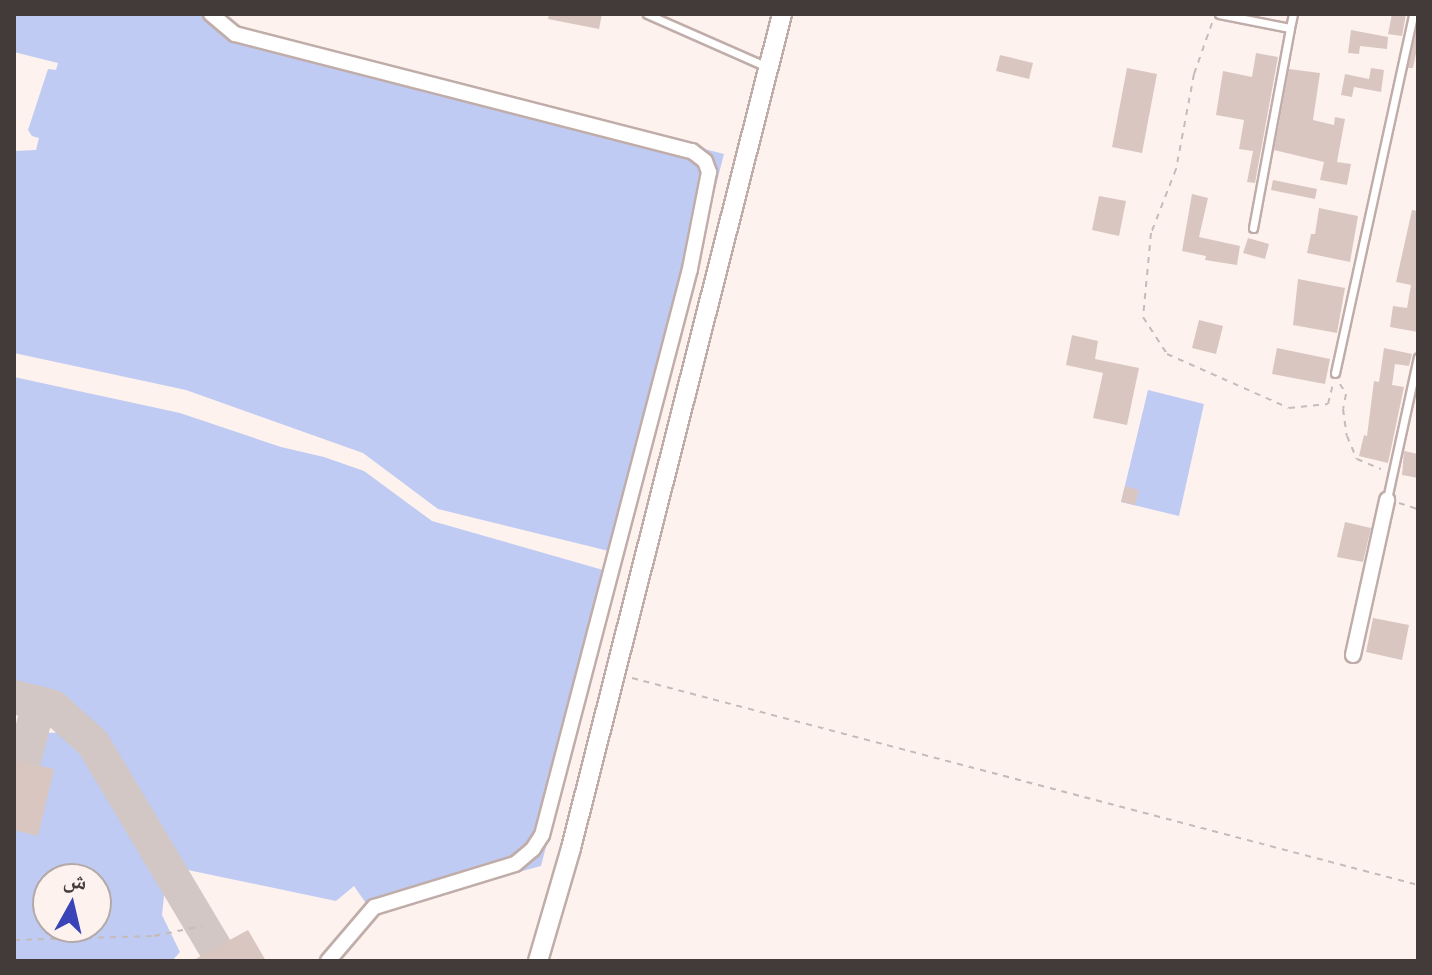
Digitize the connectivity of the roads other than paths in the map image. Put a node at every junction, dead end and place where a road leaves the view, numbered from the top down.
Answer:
1 (211, 14) edge
2 (647, 14) edge
3 (782, 14) edge
4 (1217, 14) edge
5 (1293, 14) edge
6 (1413, 14) edge
7 (1290, 28) junction
8 (769, 68) junction
9 (1253, 228) dead end
10 (1418, 357) edge
11 (1335, 373) road end
12 (1387, 500) joint
13 (1353, 655) dead end
14 (328, 961) edge
15 (538, 961) edge

1 - 14 street
2 - 8 lane
3 - 8 street
4 - 7 lane
5 - 7 lane
6 - 11 lane
7 - 9 lane
8 - 15 street
10 - 12 lane
12 - 13 street

